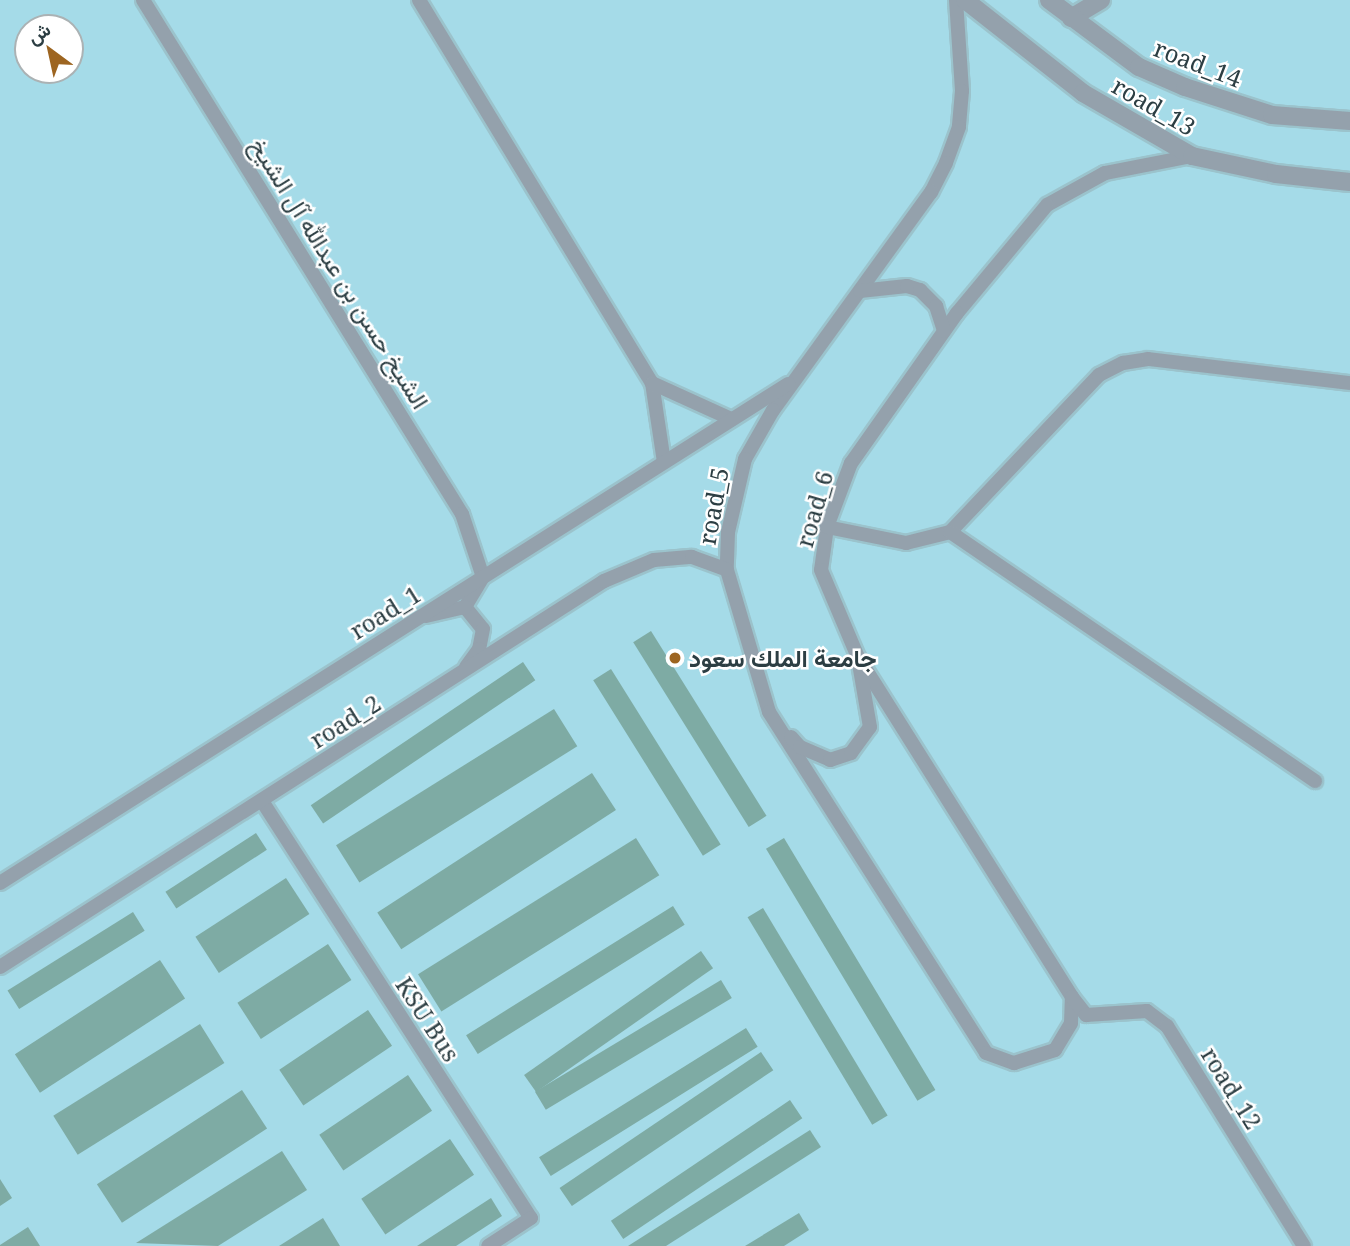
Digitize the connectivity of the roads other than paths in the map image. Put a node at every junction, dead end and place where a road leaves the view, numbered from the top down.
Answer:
1 (143, 0) edge
2 (419, 0) edge
3 (956, 0) edge
4 (965, 0) edge
5 (1049, 0) edge
6 (1101, 0) edge
7 (1071, 18) junction
8 (1350, 121) edge
9 (1192, 156) junction
10 (1350, 182) edge
11 (860, 291) junction
12 (944, 331) junction
13 (795, 379) junction
14 (652, 383) junction
15 (1350, 383) edge
16 (731, 419) junction
17 (664, 462) junction
18 (827, 527) junction
19 (950, 532) junction
20 (727, 570) junction
21 (482, 577) junction
22 (465, 607) junction
23 (420, 617) junction
24 (858, 657) junction
25 (461, 674) junction
26 (769, 712) junction
27 (1315, 781) dead end
28 (262, 801) junction
29 (0, 883) edge
30 (0, 967) edge
31 (1072, 997) junction
32 (1086, 1015) joint
33 (488, 1246) edge
34 (1304, 1246) edge

1 - 21 lane, الشيخ حسن بن عبدالله آل الشيخ
2 - 14 lane
3 - 11 lane, road_5
4 - 9 street, road_13
5 - 7 street, road_14
6 - 7 street
7 - 8 street, road_14
9 - 10 street, road_13
9 - 12 lane, road_6
11 - 12 lane
11 - 13 lane, road_5
12 - 18 lane, road_6
13 - 16 lane, road_1
13 - 20 lane, road_5
14 - 16 lane
14 - 17 lane
15 - 19 lane
16 - 17 lane, road_1
17 - 21 lane, road_1
18 - 19 lane
18 - 24 lane, road_6
19 - 27 lane
20 - 25 lane, road_2
20 - 26 lane, road_5
21 - 22 lane
21 - 23 lane, road_1
22 - 23 lane
22 - 25 lane
23 - 29 lane, road_1
24 - 26 lane
24 - 31 lane, road_6
25 - 28 lane, road_2
26 - 31 lane, road_5
28 - 30 lane, road_2
28 - 33 lane, KSU Bus
31 - 32 lane, road_6
32 - 34 lane, road_12

